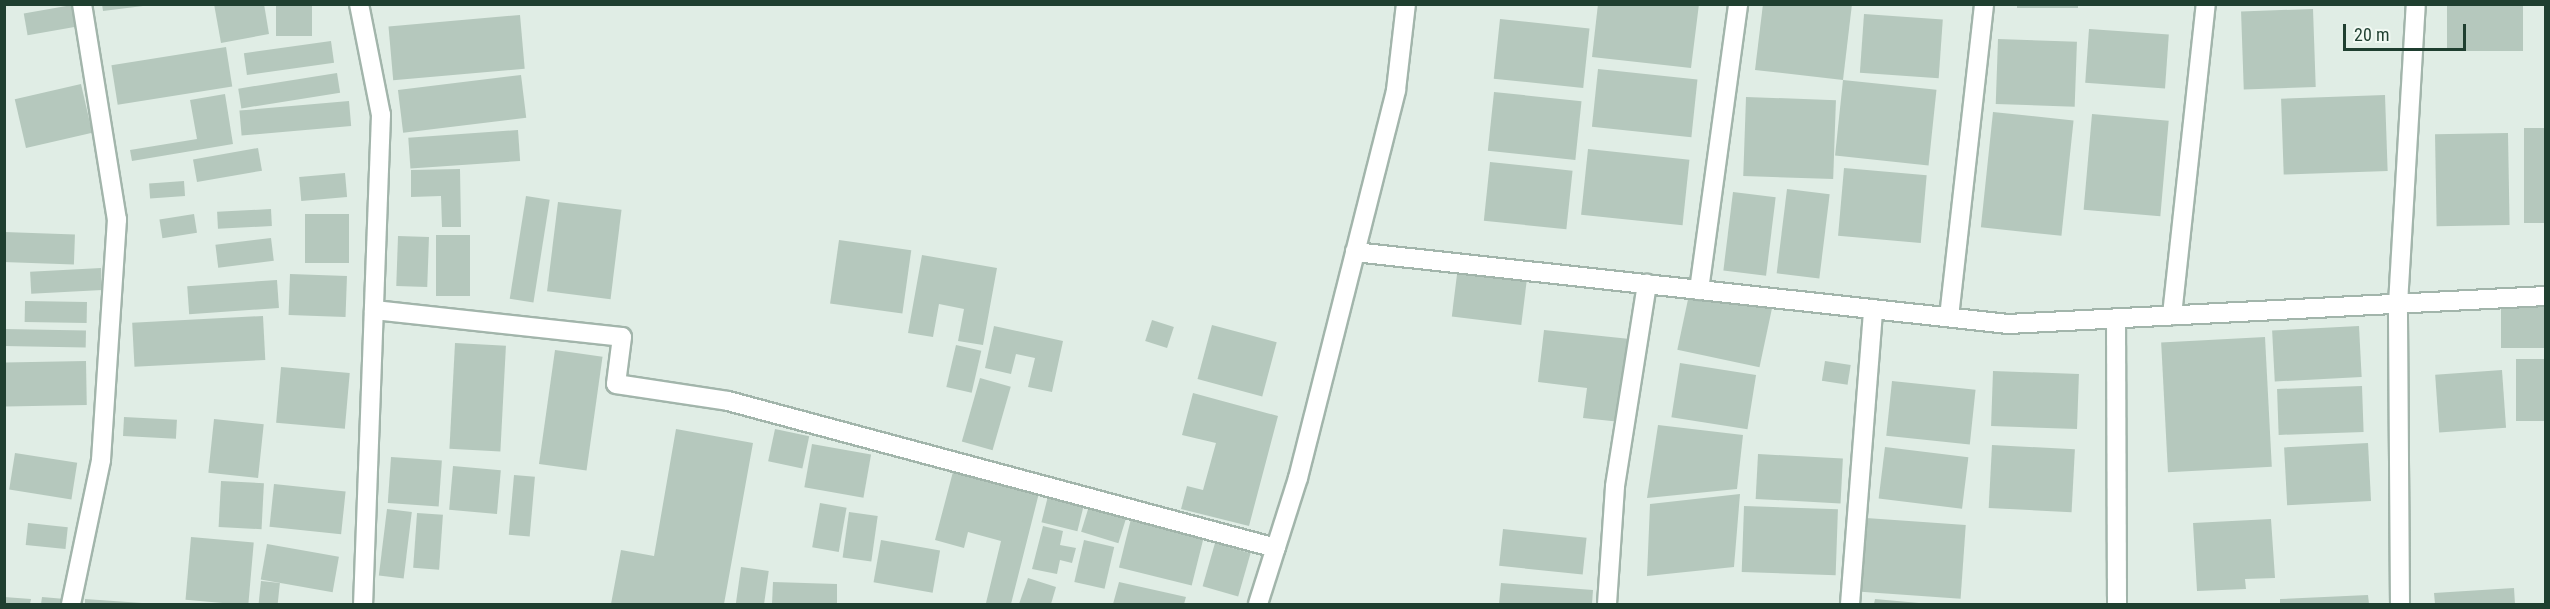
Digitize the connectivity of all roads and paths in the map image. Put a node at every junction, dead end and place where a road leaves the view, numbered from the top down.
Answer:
1 (82, 4) edge
2 (359, 4) edge
3 (1406, 4) edge
4 (1738, 4) edge
5 (1984, 4) edge
6 (2206, 4) edge
7 (2416, 4) edge
8 (1355, 252) junction
9 (1647, 284) junction
10 (1699, 290) junction
11 (2546, 296) edge
12 (2398, 304) junction
13 (1873, 309) junction
14 (374, 310) junction
15 (2172, 315) junction
16 (1949, 317) junction
17 (2116, 318) junction
18 (1276, 548) junction
19 (71, 604) edge
20 (363, 604) edge
21 (1258, 604) edge
22 (1607, 604) edge
23 (1850, 604) edge
24 (2117, 604) edge
25 (2400, 604) edge

1 - 19 street
2 - 14 street
3 - 8 street
4 - 10 street
5 - 16 street
6 - 15 street
7 - 12 street
8 - 9 street
8 - 18 street
9 - 10 street
9 - 22 street
10 - 13 street
11 - 12 street
12 - 15 street
12 - 25 street
13 - 16 street
13 - 23 street
14 - 18 street
14 - 20 street
15 - 17 street
16 - 17 street
17 - 24 street
18 - 21 street

